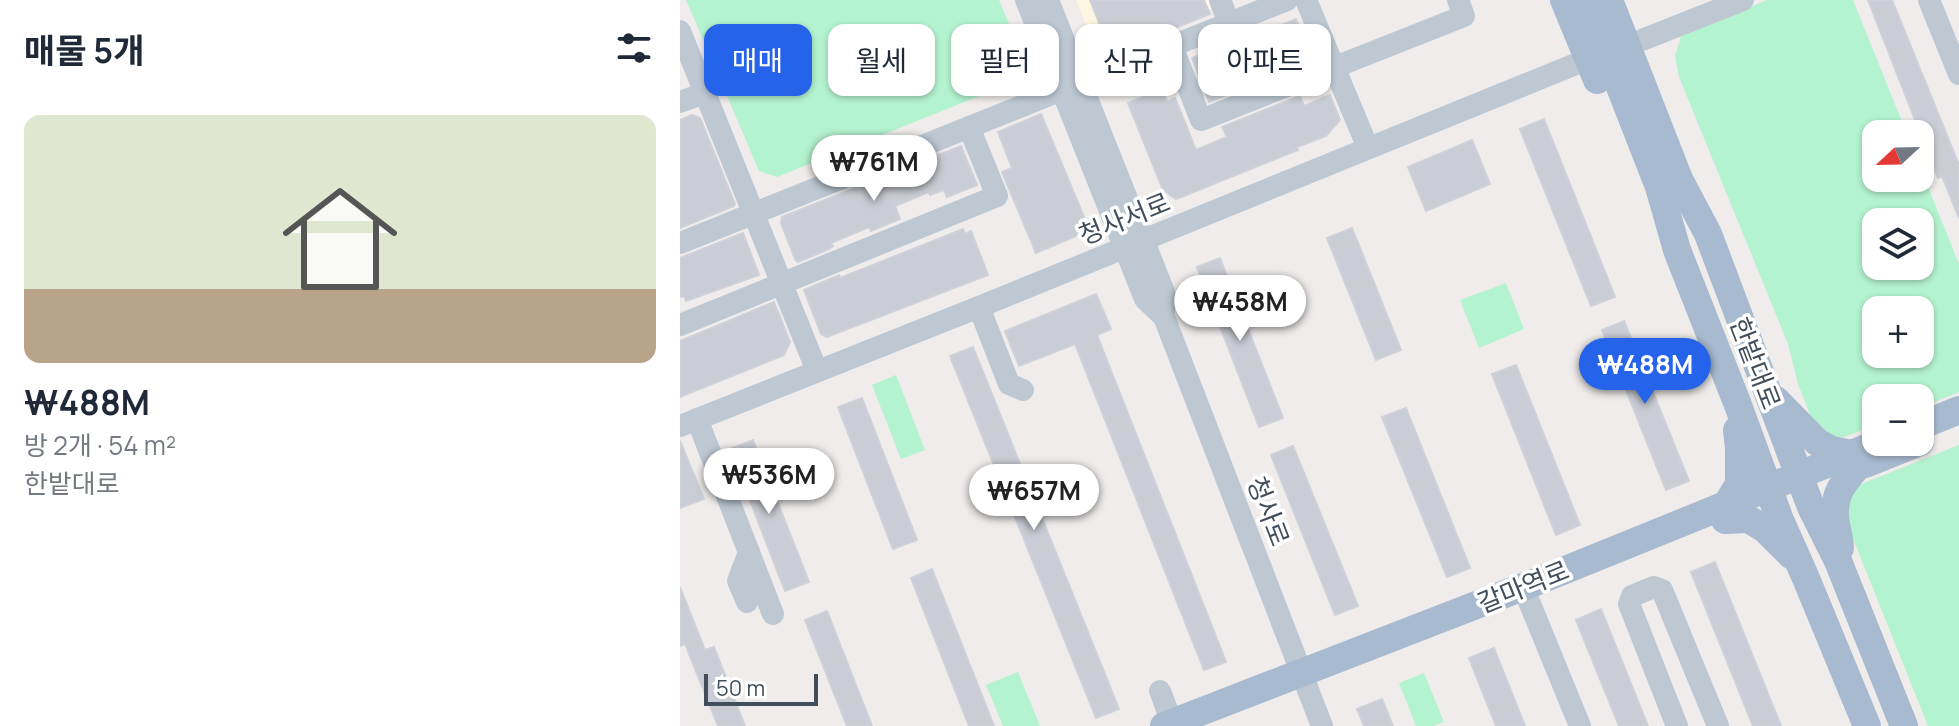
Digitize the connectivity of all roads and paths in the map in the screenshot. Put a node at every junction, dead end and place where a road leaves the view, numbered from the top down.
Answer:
1 (1026, 0) edge
2 (1048, 0) edge
3 (1220, 0) edge
4 (1287, 0) edge
5 (1306, 0) edge
6 (1458, 0) edge
7 (1564, 0) edge
8 (1586, 0) edge
9 (1609, 0) edge
10 (1626, 0) edge
11 (1743, 0) edge
12 (1929, 0) edge
13 (1229, 23) junction
14 (680, 31) edge
15 (1642, 40) junction
16 (1182, 42) edge
17 (1953, 42) edge
18 (1588, 59) junction
19 (1334, 68) junction
20 (1182, 72) edge
21 (1959, 74) edge
22 (1075, 86) edge
23 (1072, 87) junction
24 (704, 91) edge
25 (704, 93) edge
26 (706, 96) edge
27 (680, 102) edge
28 (969, 127) junction
29 (1368, 148) junction
30 (753, 214) junction
31 (1708, 234) junction
32 (680, 243) edge
33 (1134, 244) junction
34 (1677, 250) junction
35 (782, 284) junction
36 (979, 307) junction
37 (680, 325) edge
38 (817, 371) junction
39 (1023, 390) dead end
40 (1766, 390) junction
41 (1738, 405) junction
42 (1959, 410) edge
43 (1934, 420) edge
44 (688, 422) edge
45 (1959, 426) edge
46 (1934, 436) edge
47 (1862, 455) edge
48 (1871, 456) edge
49 (1854, 461) junction
50 (1802, 482) junction
51 (1771, 494) junction
52 (1726, 512) junction
53 (749, 552) junction
54 (1838, 561) junction
55 (1805, 576) junction
56 (1528, 599) junction
57 (747, 602) dead end
58 (773, 614) dead end
59 (1304, 680) junction
60 (1160, 691) dead end
61 (1168, 724) edge
62 (1209, 726) edge
63 (1322, 726) edge
64 (1580, 726) edge
65 (1677, 726) edge
66 (1718, 726) edge
67 (1867, 726) edge
68 (1904, 726) edge

1 - 23 street, 청사로
2 - 23 street, 청사로
3 - 13 street
4 - 13 street
5 - 19 street
6 - 19 street
7 - 18 main road
8 - 34 main road, 한밭대로
9 - 31 main road, 한밭대로
10 - 15 main road
11 - 15 street
12 - 17 street
13 - 16 street
14 - 24 street
15 - 31 main road
17 - 21 street
18 - 29 street, 청사서로
18 - 34 main road
19 - 20 street
19 - 29 street
22 - 23 street
23 - 28 street
23 - 33 street, 청사로
25 - 27 street
26 - 30 street
28 - 30 street
28 - 35 street
29 - 33 street, 청사서로
30 - 32 street
30 - 35 street
31 - 40 main road, 한밭대로
33 - 36 street, 청사서로
33 - 59 street, 청사로
34 - 41 main road, 한밭대로
35 - 37 street
35 - 38 street
36 - 38 street, 청사서로
36 - 39 street
38 - 44 street, 청사서로
40 - 49 main road
40 - 50 main road, 한밭대로
41 - 51 main road, 한밭대로
41 - 52 main road
42 - 43 main road
44 - 53 street
45 - 46 main road, 갈마역로
47 - 49 main road, 갈마역로
48 - 49 main road, 갈마역로
49 - 50 main road, 갈마역로
49 - 54 main road
50 - 51 main road, 갈마역로
50 - 54 main road, 한밭대로
51 - 52 main road, 갈마역로
51 - 55 main road, 한밭대로
52 - 55 main road
52 - 56 main road, 갈마역로
52 - 59 main road, 갈마역로
53 - 57 street
53 - 58 street
54 - 68 main road, 한밭대로
55 - 67 main road, 한밭대로
56 - 59 main road, 갈마역로
56 - 64 street
59 - 61 main road, 갈마역로
59 - 62 main road, 갈마역로
59 - 63 street, 청사로
60 - 61 street
65 - 66 street

